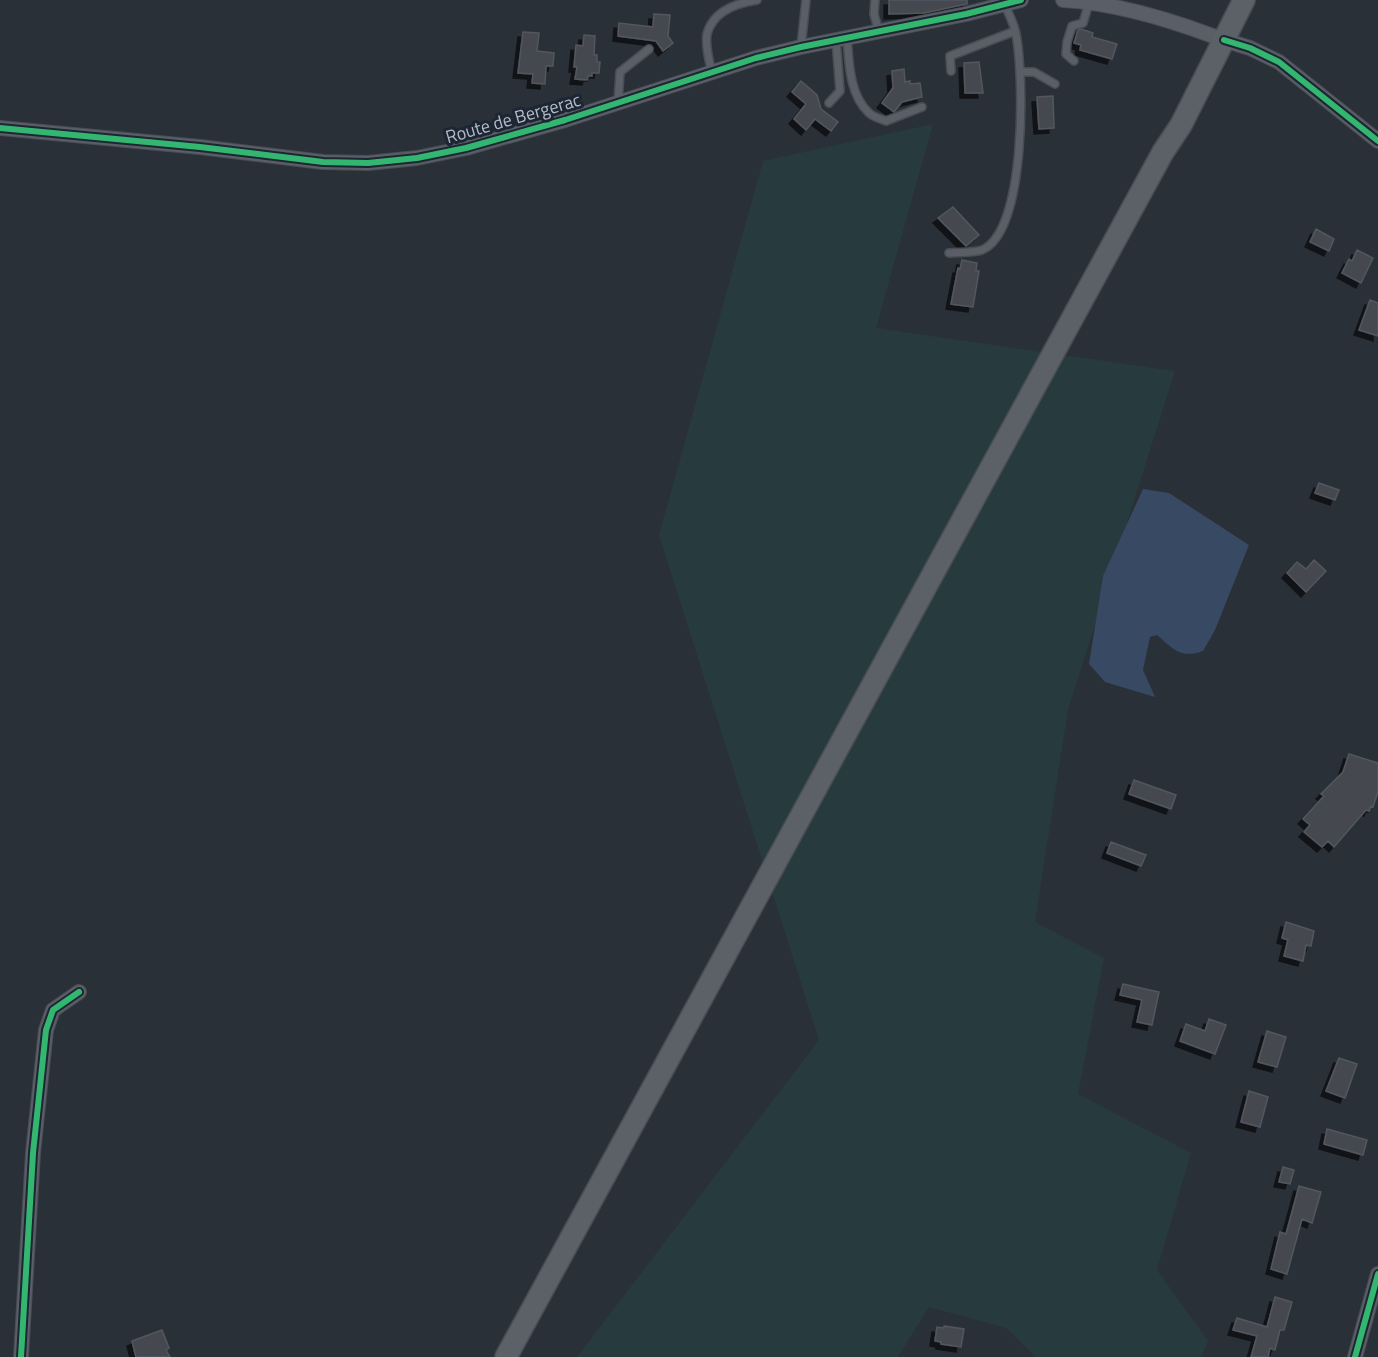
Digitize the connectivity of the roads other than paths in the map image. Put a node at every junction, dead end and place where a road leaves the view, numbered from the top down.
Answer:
1 (757, 0) edge
2 (806, 0) edge
3 (875, 0) edge
4 (1063, 0) edge
5 (1231, 0) edge
6 (1244, 0) edge
7 (1013, 1) edge
8 (1089, 3) junction
9 (1110, 3) edge
10 (1015, 31) junction
11 (879, 32) junction
12 (1219, 38) junction
13 (842, 39) junction
14 (801, 47) junction
15 (649, 49) dead end
16 (1074, 61) dead end
17 (951, 71) dead end
18 (712, 72) junction
19 (1021, 72) junction
20 (1055, 84) dead end
21 (618, 103) junction
22 (829, 103) dead end
23 (922, 107) dead end
24 (0, 128) edge
25 (1378, 141) edge
26 (950, 253) dead end
27 (79, 992) dead end
28 (1378, 1274) edge
29 (21, 1357) edge
30 (506, 1357) edge
31 (1355, 1357) edge

1 - 18 lane
2 - 14 lane
3 - 11 lane
4 - 8 street
5 - 12 main road
6 - 12 main road
7 - 10 lane
7 - 11 street, Route de Bergerac
8 - 9 street
8 - 16 lane
9 - 12 street
10 - 17 lane
10 - 19 lane
11 - 13 street, Route de Bergerac
12 - 25 street
12 - 30 main road
13 - 14 street, Route de Bergerac
13 - 22 lane
13 - 23 lane
14 - 18 street, Route de Bergerac
15 - 21 lane
18 - 21 street, Route de Bergerac
19 - 20 lane
19 - 26 lane
21 - 24 street, Route de Bergerac
27 - 29 street
28 - 31 street

